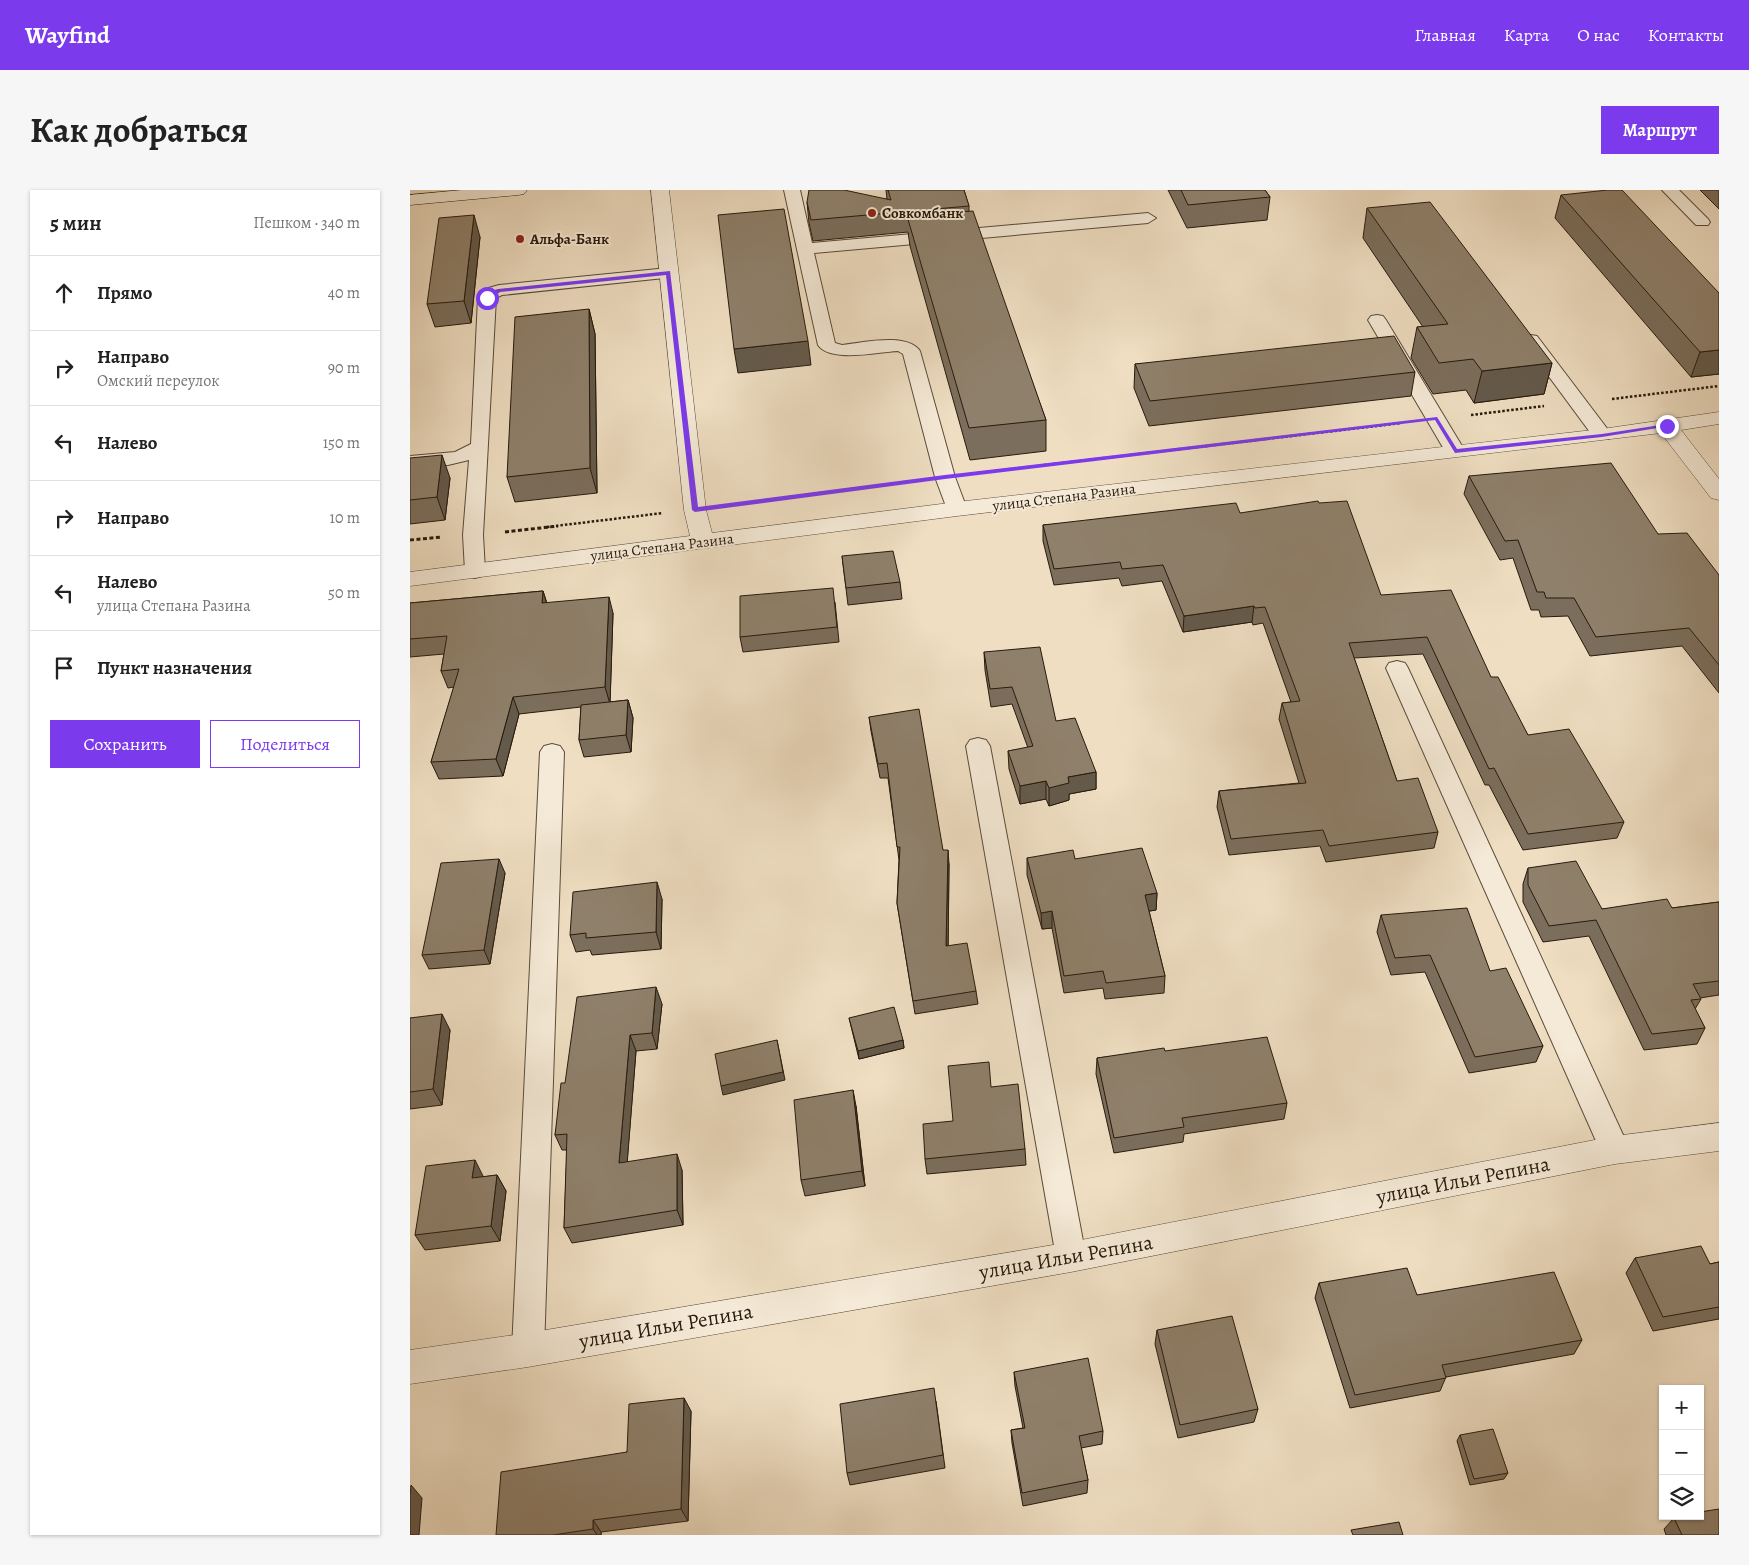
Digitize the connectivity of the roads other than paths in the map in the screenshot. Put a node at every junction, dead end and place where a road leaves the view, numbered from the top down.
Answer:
1 (518, 190) edge
2 (660, 190) edge
3 (792, 190) edge
4 (1670, 190) edge
5 (410, 200) edge
6 (1148, 218) dead end
7 (1702, 222) dead end
8 (806, 250) junction
9 (668, 273) junction
10 (1377, 320) dead end
11 (1518, 323) edge
12 (1719, 418) edge
13 (1667, 426) junction
14 (1602, 435) junction
15 (480, 446) junction
16 (1455, 451) junction
17 (410, 462) edge
18 (1719, 493) edge
19 (957, 509) junction
20 (702, 542) junction
21 (475, 571) junction
22 (410, 579) edge
23 (1397, 668) dead end
24 (978, 746) dead end
25 (552, 752) dead end
26 (1719, 1137) edge
27 (1615, 1150) junction
28 (1071, 1257) junction
29 (528, 1350) junction
30 (410, 1367) edge

1 - 5 street
2 - 9 street
3 - 8 lane
4 - 7 lane
6 - 8 lane
8 - 19 lane
9 - 15 lane
9 - 20 street
10 - 16 lane
11 - 14 lane
12 - 13 street, улица Степана Разина
13 - 14 street, улица Степана Разина
13 - 18 street
14 - 16 street, улица Степана Разина
15 - 17 lane
15 - 21 lane
16 - 19 street, улица Степана Разина
19 - 20 street, улица Степана Разина
20 - 21 street, улица Степана Разина
21 - 22 street, улица Степана Разина
23 - 27 lane
24 - 28 lane
25 - 29 lane
26 - 27 street, улица Ильи Репина
27 - 28 street, улица Ильи Репина
28 - 29 street, улица Ильи Репина
29 - 30 street, улица Ильи Репина

